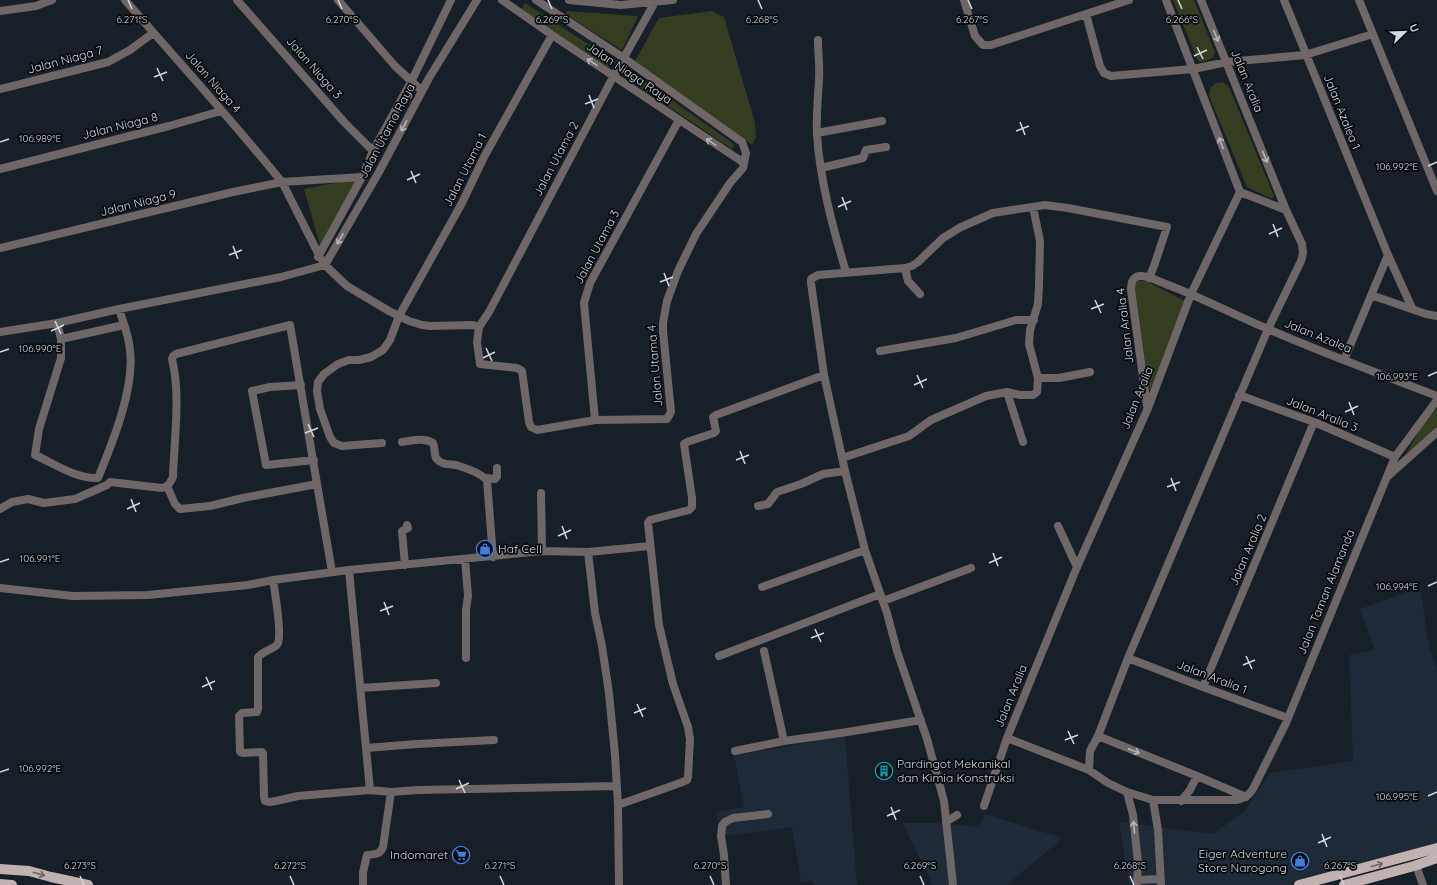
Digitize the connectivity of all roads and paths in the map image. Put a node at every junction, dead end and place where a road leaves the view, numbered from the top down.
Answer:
1 (52, 0) edge
2 (124, 0) edge
3 (237, 0) edge
4 (338, 0) edge
5 (451, 0) edge
6 (477, 0) edge
7 (502, 0) edge
8 (536, 0) edge
9 (569, 0) edge
10 (673, 0) edge
11 (964, 0) edge
12 (1129, 0) edge
13 (1166, 0) edge
14 (1201, 0) edge
15 (1284, 0) edge
16 (1359, 0) edge
17 (587, 1) edge
18 (655, 2) junction
19 (0, 11) edge
20 (1086, 14) junction
21 (153, 33) junction
22 (1373, 34) junction
23 (552, 35) junction
24 (818, 40) dead end
25 (1305, 55) junction
26 (624, 58) junction
27 (1227, 62) junction
28 (1193, 69) junction
29 (613, 77) junction
30 (411, 82) junction
31 (0, 89) edge
32 (422, 91) junction
33 (221, 111) junction
34 (679, 120) junction
35 (882, 121) dead end
36 (817, 133) junction
37 (886, 147) dead end
38 (373, 150) junction
39 (744, 164) junction
40 (821, 168) junction
41 (0, 169) edge
42 (362, 177) junction
43 (282, 182) junction
44 (1437, 191) edge
45 (1240, 192) junction
46 (1033, 207) junction
47 (1286, 210) junction
48 (0, 248) edge
49 (318, 255) junction
50 (1388, 255) junction
51 (325, 265) junction
52 (315, 268) junction
53 (905, 268) junction
54 (846, 272) junction
55 (1149, 278) junction
56 (920, 294) dead end
57 (1191, 294) junction
58 (1371, 295) junction
59 (1412, 308) junction
60 (119, 309) junction
61 (399, 316) junction
62 (1437, 316) edge
63 (1034, 320) junction
64 (56, 323) junction
65 (124, 325) junction
66 (479, 326) junction
67 (1268, 329) junction
68 (0, 332) edge
69 (61, 339) junction
70 (880, 351) dead end
71 (1344, 360) junction
72 (1090, 372) dead end
73 (824, 375) junction
74 (1038, 378) junction
75 (301, 385) junction
76 (1007, 392) junction
77 (1239, 395) junction
78 (1437, 396) edge
79 (1437, 400) edge
80 (1148, 408) junction
81 (595, 420) junction
82 (1314, 422) junction
83 (1437, 432) edge
84 (402, 442) dead end
85 (1023, 442) dead end
86 (382, 443) dead end
87 (1395, 457) junction
88 (842, 458) junction
89 (314, 460) junction
90 (497, 468) dead end
91 (845, 471) junction
92 (486, 478) junction
93 (1384, 480) junction
94 (317, 484) junction
95 (167, 486) junction
96 (541, 493) dead end
97 (758, 506) dead end
98 (0, 509) edge
99 (407, 525) dead end
100 (1058, 526) dead end
101 (650, 546) junction
102 (865, 550) junction
103 (542, 551) junction
104 (588, 552) junction
105 (493, 557) junction
106 (465, 560) junction
107 (405, 565) junction
108 (1078, 567) junction
109 (971, 568) dead end
110 (349, 570) junction
111 (332, 572) junction
112 (273, 580) junction
113 (762, 587) dead end
114 (0, 588) edge
115 (882, 598) junction
116 (764, 651) dead end
117 (719, 656) dead end
118 (466, 658) dead end
119 (1128, 658) junction
120 (436, 683) dead end
121 (1203, 687) junction
122 (361, 688) junction
123 (1288, 718) junction
124 (921, 720) junction
125 (1098, 736) junction
126 (1007, 738) junction
127 (494, 740) dead end
128 (784, 741) junction
129 (366, 748) junction
130 (735, 751) dead end
131 (1089, 770) junction
132 (1197, 776) junction
133 (617, 786) junction
134 (370, 790) junction
135 (391, 792) junction
136 (1127, 792) junction
137 (1246, 798) junction
138 (1153, 800) junction
139 (1181, 801) junction
140 (618, 805) junction
141 (984, 806) dead end
142 (768, 814) dead end
143 (958, 815) dead end
144 (946, 822) junction
145 (1437, 848) edge
146 (1437, 858) edge
147 (1416, 865) junction
148 (0, 869) edge
149 (1138, 882) edge
150 (1161, 882) edge
151 (0, 884) edge
152 (12, 885) edge
153 (88, 885) edge
154 (362, 885) edge
155 (619, 885) edge
156 (726, 885) edge
157 (953, 885) edge
158 (1299, 885) edge
159 (1344, 885) edge
160 (1422, 885) edge

1 - 19 street
2 - 21 street, Jalan Niaga 4
3 - 38 street, Jalan Niaga 3
4 - 30 street
5 - 30 street
6 - 32 street, Jalan Utama Raya
7 - 23 street, Jalan Niaga Raya
8 - 26 street
9 - 17 street
10 - 18 street
11 - 20 street
12 - 20 street
13 - 28 street
14 -> 27 street, Jalan Aralia
15 - 25 street, Jalan Azalea 1
16 - 22 street
17 - 18 street
18 - 26 street, Jalan Utama 2
20 - 28 street
21 - 31 street, Jalan Niaga 7
21 - 33 street, Jalan Niaga 4
22 - 25 street
22 - 44 street
29 -> 23 street, Jalan Niaga Raya
23 - 61 street, Jalan Utama 1
24 - 36 street
25 - 27 street
25 - 50 street, Jalan Azalea 1
26 - 29 street, Jalan Utama 2
26 - 39 street
27 - 28 street
27 -> 47 street, Jalan Aralia
45 -> 28 street
29 - 34 street, Jalan Niaga Raya
29 - 66 street, Jalan Utama 2
30 - 32 street
30 - 38 street
32 -> 51 street, Jalan Utama Raya
33 - 41 street, Jalan Niaga 8
33 - 43 street, Jalan Niaga 4
39 -> 34 street, Jalan Niaga Raya
34 - 81 street, Jalan Utama 3
35 - 36 street
36 - 40 street
37 - 40 street
38 - 42 street
39 - 81 street, Jalan Utama 4
40 - 54 street
42 - 43 street, Jalan Niaga 9
42 - 49 street
43 - 48 street, Jalan Niaga 9
43 - 49 street, Jalan Niaga 4
45 - 47 street
45 - 57 street, Jalan Aralia
46 - 53 street
46 - 55 street
46 - 63 street
47 - 67 street, Jalan Aralia
49 - 51 street, Jalan Niaga 4
49 - 52 street
50 - 58 street
50 - 59 street, Jalan Azalea 1
51 - 52 street
51 - 61 street, Jalan Niaga 4
52 - 60 street
53 - 54 street
53 - 56 street
54 - 73 street
55 - 57 street
55 - 80 street, Jalan Aralia 4
57 - 67 street, Jalan Azalea
57 - 80 street, Jalan Aralia
58 - 59 street
58 - 71 street
59 - 62 street
60 - 64 street
60 - 65 street
61 - 66 street, Jalan Niaga 4
61 - 86 street, Jalan Utama 1
63 - 70 street
63 - 74 street
64 - 68 street
64 - 69 street
65 - 69 street
65 - 69 street
66 - 81 street, Jalan Utama 4
67 - 71 street, Jalan Azalea
67 - 77 street, Jalan Aralia
71 - 78 street, Jalan Azalea
72 - 74 street
73 - 88 street
73 - 101 street
74 - 76 street
75 - 89 street
75 - 89 street
75 - 95 street
76 - 85 street
76 - 88 street
77 - 82 street, Jalan Aralia 3
77 - 119 street, Jalan Aralia
79 - 87 street, Jalan Taman Alamanda
80 - 108 street, Jalan Aralia
82 - 87 street, Jalan Aralia 3
82 - 121 street, Jalan Aralia 2
83 - 93 street
84 - 92 street
87 - 93 street, Jalan Taman Alamanda
88 - 91 street
89 - 94 street
90 - 92 street
91 - 97 street
91 - 102 street
92 - 105 street
93 - 123 street, Jalan Taman Alamanda
94 - 95 street
94 - 111 street
95 - 98 street
96 - 103 street
99 - 107 street
100 - 108 street
101 - 104 street
101 - 140 street
102 - 113 street
102 - 115 street
103 - 104 street
103 - 105 street
104 - 133 street
105 - 106 street
106 - 107 street
106 - 118 street
107 - 110 street
108 - 126 street, Jalan Aralia
109 - 115 street
110 - 111 street
110 - 122 street
111 - 112 street
112 - 114 street
112 - 134 street
115 - 117 street
115 - 124 street
116 - 128 street
119 - 121 street, Jalan Aralia 1
119 - 125 street, Jalan Aralia
120 - 122 street
121 - 123 street, Jalan Aralia 1
122 - 129 street
123 - 137 street, Jalan Taman Alamanda
124 - 128 street
124 - 144 street
125 - 131 street, Jalan Aralia
125 -> 132 street
126 - 131 street
126 - 141 street, Jalan Aralia
127 - 129 street
128 - 130 street
129 - 134 street
131 - 136 street
132 - 137 street
132 - 139 street
133 - 135 street
133 - 140 street
134 - 135 street
135 - 154 street
136 - 138 street
149 -> 136 street
137 - 139 street
138 - 139 street
138 - 150 street
140 - 155 street
142 - 156 street
143 - 144 street
144 - 157 street
158 -> 145 main road
146 - 147 main road
147 - 159 main road
147 - 160 street
148 -> 153 main road
149 - 150 street
151 - 152 main road

